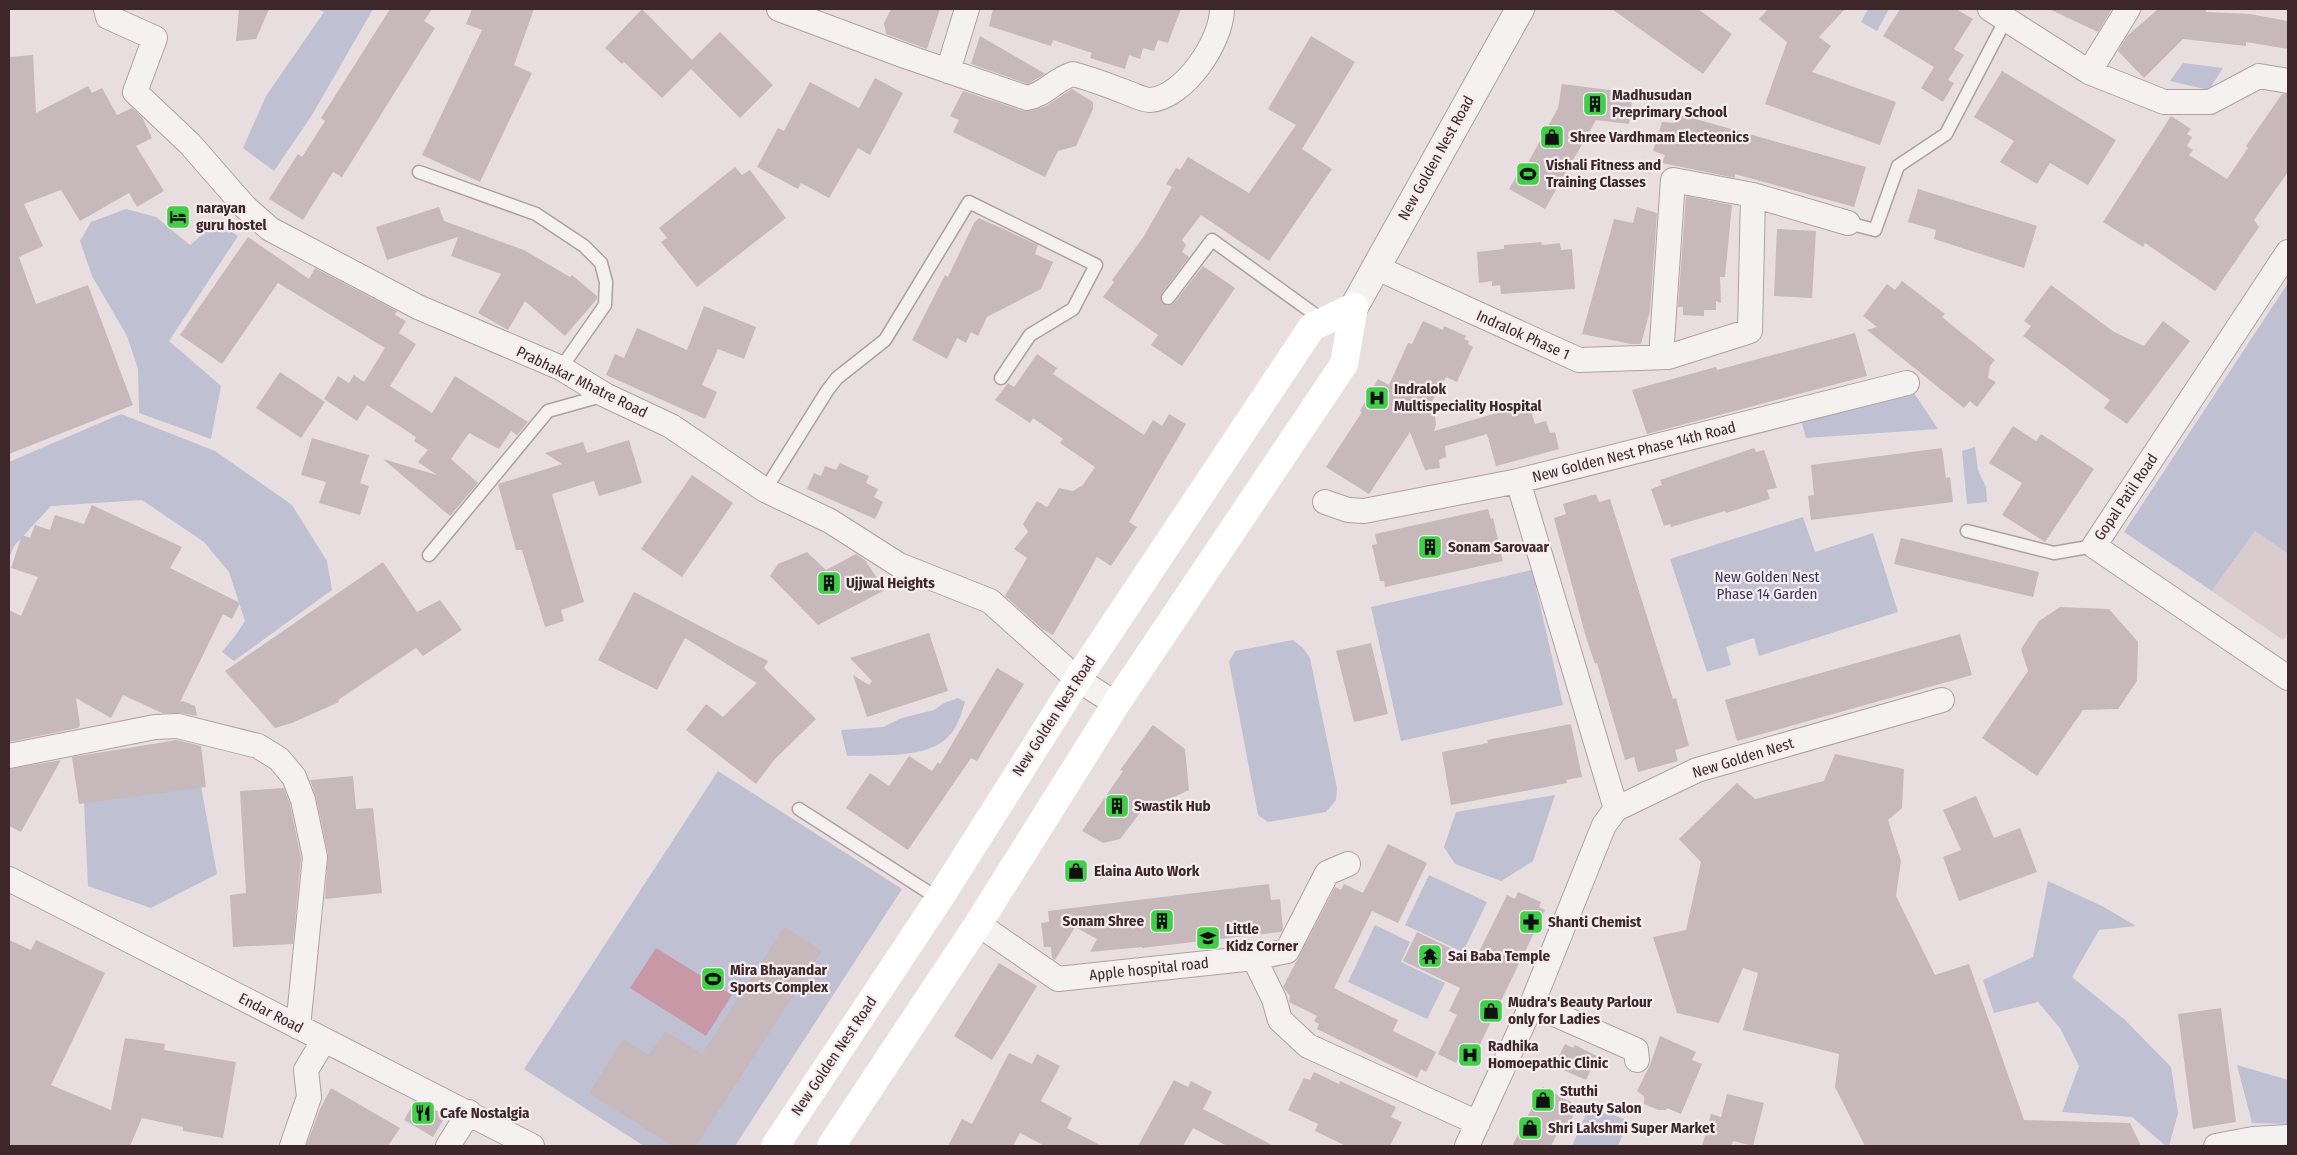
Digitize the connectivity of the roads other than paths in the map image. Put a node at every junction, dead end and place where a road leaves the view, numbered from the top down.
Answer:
1 (106, 9) edge
2 (779, 9) edge
3 (967, 9) edge
4 (1222, 9) edge
5 (1520, 9) edge
6 (2128, 9) edge
7 (1998, 14) edge
8 (948, 71) junction
9 (2089, 72) junction
10 (2288, 80) edge
11 (419, 172) dead end
12 (1753, 195) junction
13 (1848, 223) joint
14 (2288, 252) edge
15 (1375, 266) junction
16 (1168, 298) dead end
17 (1354, 307) junction
18 (1324, 322) junction
19 (1661, 357) junction
20 (561, 368) junction
21 (1001, 378) dead end
22 (1906, 383) dead end
23 (605, 395) junction
24 (1518, 481) junction
25 (765, 490) junction
26 (1325, 502) dead end
27 (1967, 531) dead end
28 (2094, 546) junction
29 (429, 555) dead end
30 (2288, 678) edge
31 (1077, 679) junction
32 (1942, 700) dead end
33 (1116, 704) junction
34 (9, 756) edge
35 (798, 808) dead end
36 (1616, 809) junction
37 (1348, 864) dead end
38 (9, 879) edge
39 (938, 899) junction
40 (978, 924) junction
41 (1254, 958) junction
42 (1532, 1004) junction
43 (298, 1027) junction
44 (324, 1040) junction
45 (1637, 1060) dead end
46 (469, 1112) junction
47 (1478, 1122) junction
48 (2288, 1137) edge
49 (292, 1146) edge
50 (448, 1146) edge
51 (532, 1146) edge
52 (775, 1146) edge
53 (831, 1146) edge
54 (1467, 1146) edge
55 (2216, 1146) edge

1 - 20 street, Prabhakar Mhatre Road
2 - 8 street
3 - 8 street
4 - 8 street
5 - 15 street, New Golden Nest Road
6 - 9 street
7 - 9 street
7 - 13 lane
9 - 10 street
11 - 20 lane
12 - 13 street
12 - 19 street, Indralok Phase 1
12 - 19 street
14 - 28 street, Gopal Patil Road
15 - 17 street, New Golden Nest Road
15 - 19 street, Indralok Phase 1
16 - 18 lane
17 - 18 main road, New Golden Nest Road
17 - 33 main road, New Golden Nest Road
18 - 31 main road, New Golden Nest Road
20 - 23 street, Prabhakar Mhatre Road
21 - 25 lane
22 - 24 street, New Golden Nest Phase 14th Road
23 - 25 street, Prabhakar Mhatre Road
23 - 29 lane
24 - 26 street
24 - 36 street, New Golden Nest Phase 14th Road
25 - 31 street, Prabhakar Mhatre Road
27 - 28 lane
28 - 30 street, Gopal Patil Road
31 - 33 street, Prabhakar Mhatre Road
31 - 39 main road, New Golden Nest Road
32 - 36 street, New Golden Nest
33 - 40 main road, New Golden Nest Road
34 - 43 street
35 - 39 lane
36 - 42 street
37 - 41 street, Apple hospital road
38 - 43 street, Endar Road
39 - 52 main road, New Golden Nest Road
40 - 41 street, Apple hospital road
40 - 53 main road, New Golden Nest Road
41 - 47 street
42 - 45 street
42 - 47 street
43 - 44 street, Endar Road
44 - 46 street, Endar Road
44 - 49 street
46 - 50 street
46 - 51 street, Endar Road
47 - 54 street
48 - 55 street

